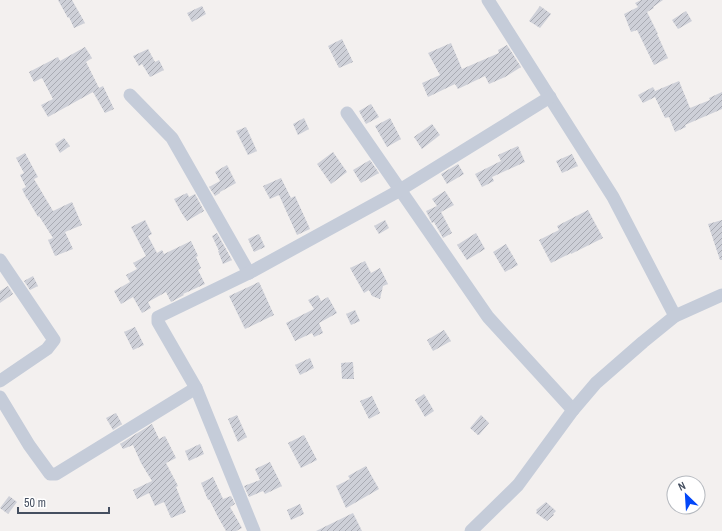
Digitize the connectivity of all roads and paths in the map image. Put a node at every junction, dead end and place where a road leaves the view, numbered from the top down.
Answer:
1 (488, 0) edge
2 (130, 94) dead end
3 (550, 97) junction
4 (348, 113) dead end
5 (400, 190) junction
6 (0, 260) edge
7 (249, 273) junction
8 (722, 295) edge
9 (675, 316) junction
10 (0, 381) edge
11 (196, 388) junction
12 (0, 398) edge
13 (573, 410) junction
14 (254, 531) edge
15 (470, 531) edge

1 - 3 street
2 - 7 street
3 - 5 street
3 - 9 street
4 - 5 street
5 - 7 street
5 - 13 street
6 - 10 street
7 - 11 street
8 - 9 street
9 - 13 street
11 - 12 street
11 - 14 street
13 - 15 street

